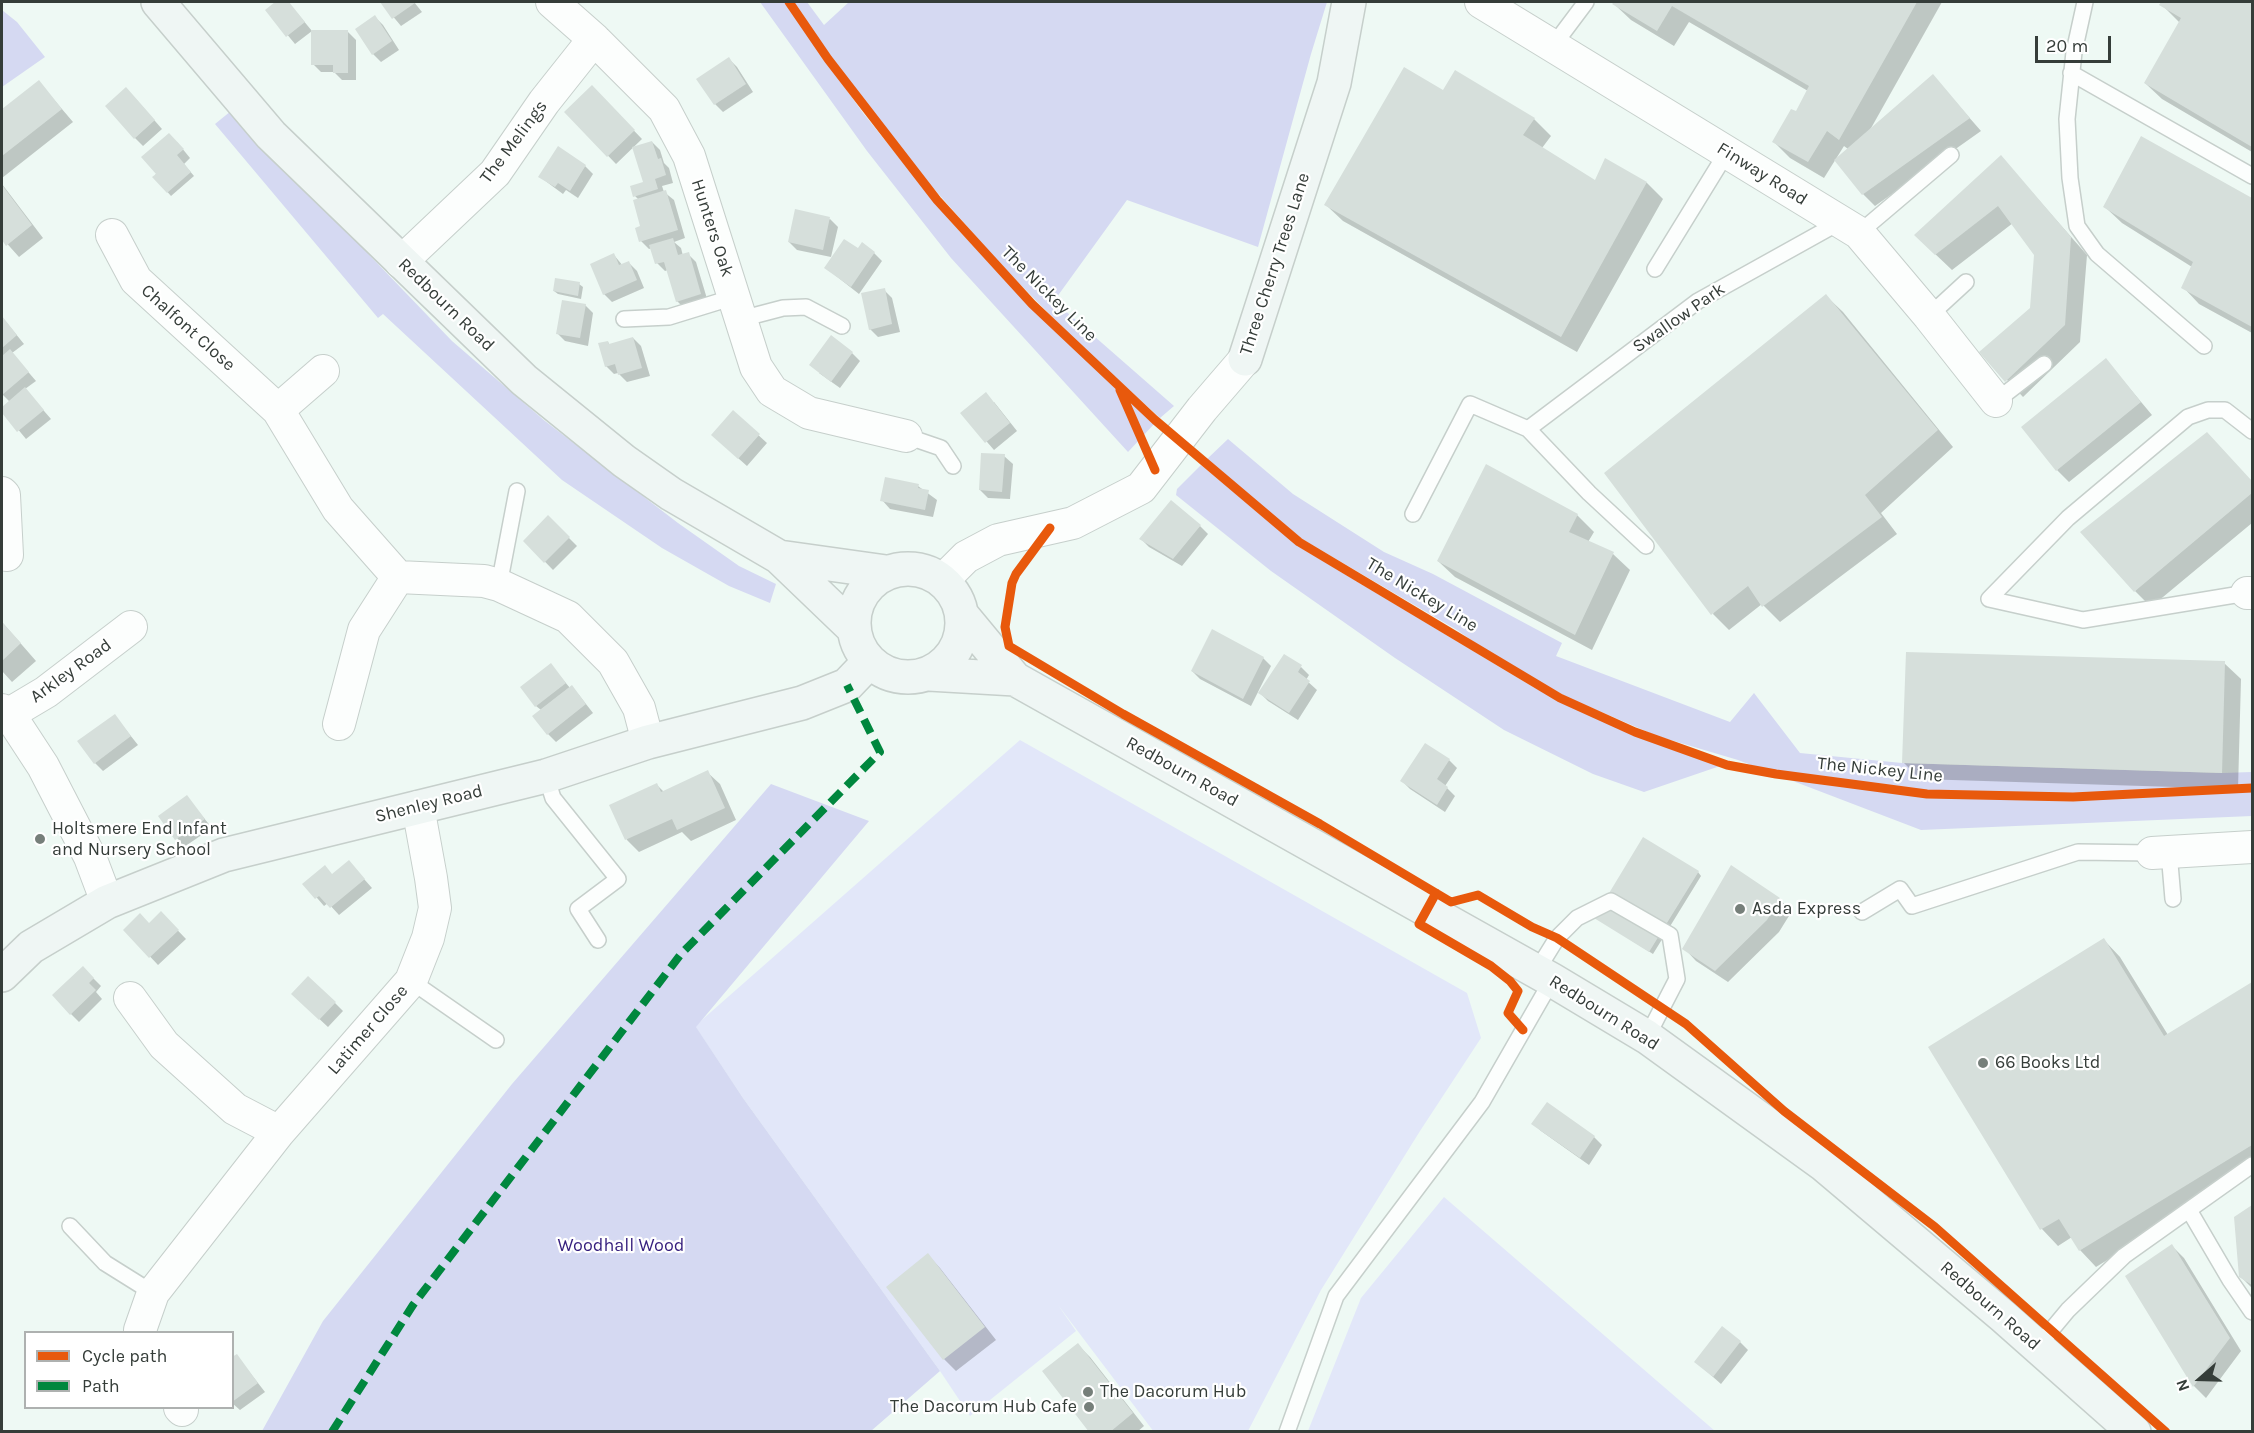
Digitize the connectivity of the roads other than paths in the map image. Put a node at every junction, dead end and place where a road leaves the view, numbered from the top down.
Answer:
1 (158, 2) edge
2 (552, 2) edge
3 (1349, 2) edge
4 (1481, 2) edge
5 (1586, 2) edge
6 (2085, 2) edge
7 (594, 39) junction
8 (1553, 46) junction
9 (2071, 73) junction
10 (1727, 152) junction
11 (1951, 155) dead end
12 (2253, 176) edge
13 (1850, 228) junction
14 (112, 235) dead end
15 (401, 262) junction
16 (1655, 269) dead end
17 (1966, 282) dead end
18 (738, 308) junction
19 (1929, 316) junction
20 (624, 319) dead end
21 (842, 326) dead end
22 (2204, 346) dead end
23 (1245, 359) joint
24 (2044, 364) dead end
25 (323, 371) dead end
26 (1996, 401) joint
27 (278, 410) junction
28 (1528, 429) junction
29 (2253, 431) edge
30 (906, 436) joint
31 (953, 466) dead end
32 (517, 491) dead end
33 (2, 493) edge
34 (1413, 514) dead end
35 (1646, 546) dead end
36 (8, 555) dead end
37 (779, 557) junction
38 (886, 572) junction
39 (398, 577) junction
40 (942, 581) junction
41 (499, 585) junction
42 (2250, 593) edge
43 (962, 615) junction
44 (131, 627) dead end
45 (853, 628) junction
46 (869, 662) junction
47 (929, 674) junction
48 (1015, 679) junction
49 (5, 712) edge
50 (339, 724) dead end
51 (648, 742) junction
52 (546, 776) junction
53 (418, 807) junction
54 (2253, 847) edge
55 (2161, 852) junction
56 (2173, 899) dead end
57 (107, 902) junction
58 (1862, 912) dead end
59 (598, 940) dead end
60 (2, 975) edge
61 (1544, 976) junction
62 (411, 981) junction
63 (130, 998) dead end
64 (1647, 1038) junction
65 (496, 1040) dead end
66 (279, 1132) junction
67 (2253, 1165) edge
68 (2189, 1210) junction
69 (70, 1226) dead end
70 (153, 1293) junction
71 (2253, 1312) edge
72 (140, 1331) edge
73 (2038, 1346) junction
74 (1287, 1431) edge
75 (2134, 1431) edge

1 - 15 main road, Redbourn Road
2 - 7 street, Hunters Oak
3 - 23 main road, Three Cherry Trees Lane
4 - 8 street, Finway Road
5 - 8 lane
6 - 9 lane
7 - 15 street, The Melings
7 - 18 street, Hunters Oak
8 - 10 street, Finway Road
9 - 12 lane
9 - 22 lane
10 - 13 street, Finway Road
10 - 16 lane
11 - 13 lane, Swallow Park
13 - 19 street, Finway Road
13 - 28 lane, Swallow Park
14 - 27 street, Chalfont Close
15 - 37 main road, Redbourn Road
17 - 19 lane
18 - 20 lane
18 - 21 lane
18 - 30 street, Hunters Oak
19 - 26 street, Finway Road
23 - 40 street, Three Cherry Trees Lane
24 - 26 lane
25 - 27 street
27 - 39 street, Chalfont Close
28 - 34 lane
28 - 35 lane
29 - 42 lane
30 - 31 lane
32 - 41 lane
33 - 36 street
37 - 38 main road, Redbourn Road
37 - 45 main road, Redbourn Road
38 - 40 main road
38 - 45 main road
39 - 41 street
39 - 50 street
40 - 43 main road
41 - 51 street
43 - 47 main road
43 - 48 main road, Redbourn Road
44 - 49 street, Arkley Road
45 - 46 main road
46 - 47 main road
46 - 51 main road, Shenley Road
47 - 48 main road, Redbourn Road
48 - 61 main road, Redbourn Road
49 - 57 street, Arkley Road
51 - 52 main road, Shenley Road
52 - 53 main road, Shenley Road
52 - 59 lane
53 - 57 main road, Shenley Road
53 - 62 street, Latimer Close
54 - 55 street
55 - 56 lane
55 - 58 lane
57 - 60 main road, Shenley Road
61 - 64 main road, Redbourn Road
61 - 64 lane
61 - 74 lane
62 - 65 lane
62 - 66 street, Latimer Close
63 - 66 street
64 - 73 main road, Redbourn Road
66 - 70 street, Latimer Close
67 - 68 lane
68 - 71 lane
68 - 73 lane
69 - 70 lane
70 - 72 street, Latimer Close
73 - 75 main road, Redbourn Road

